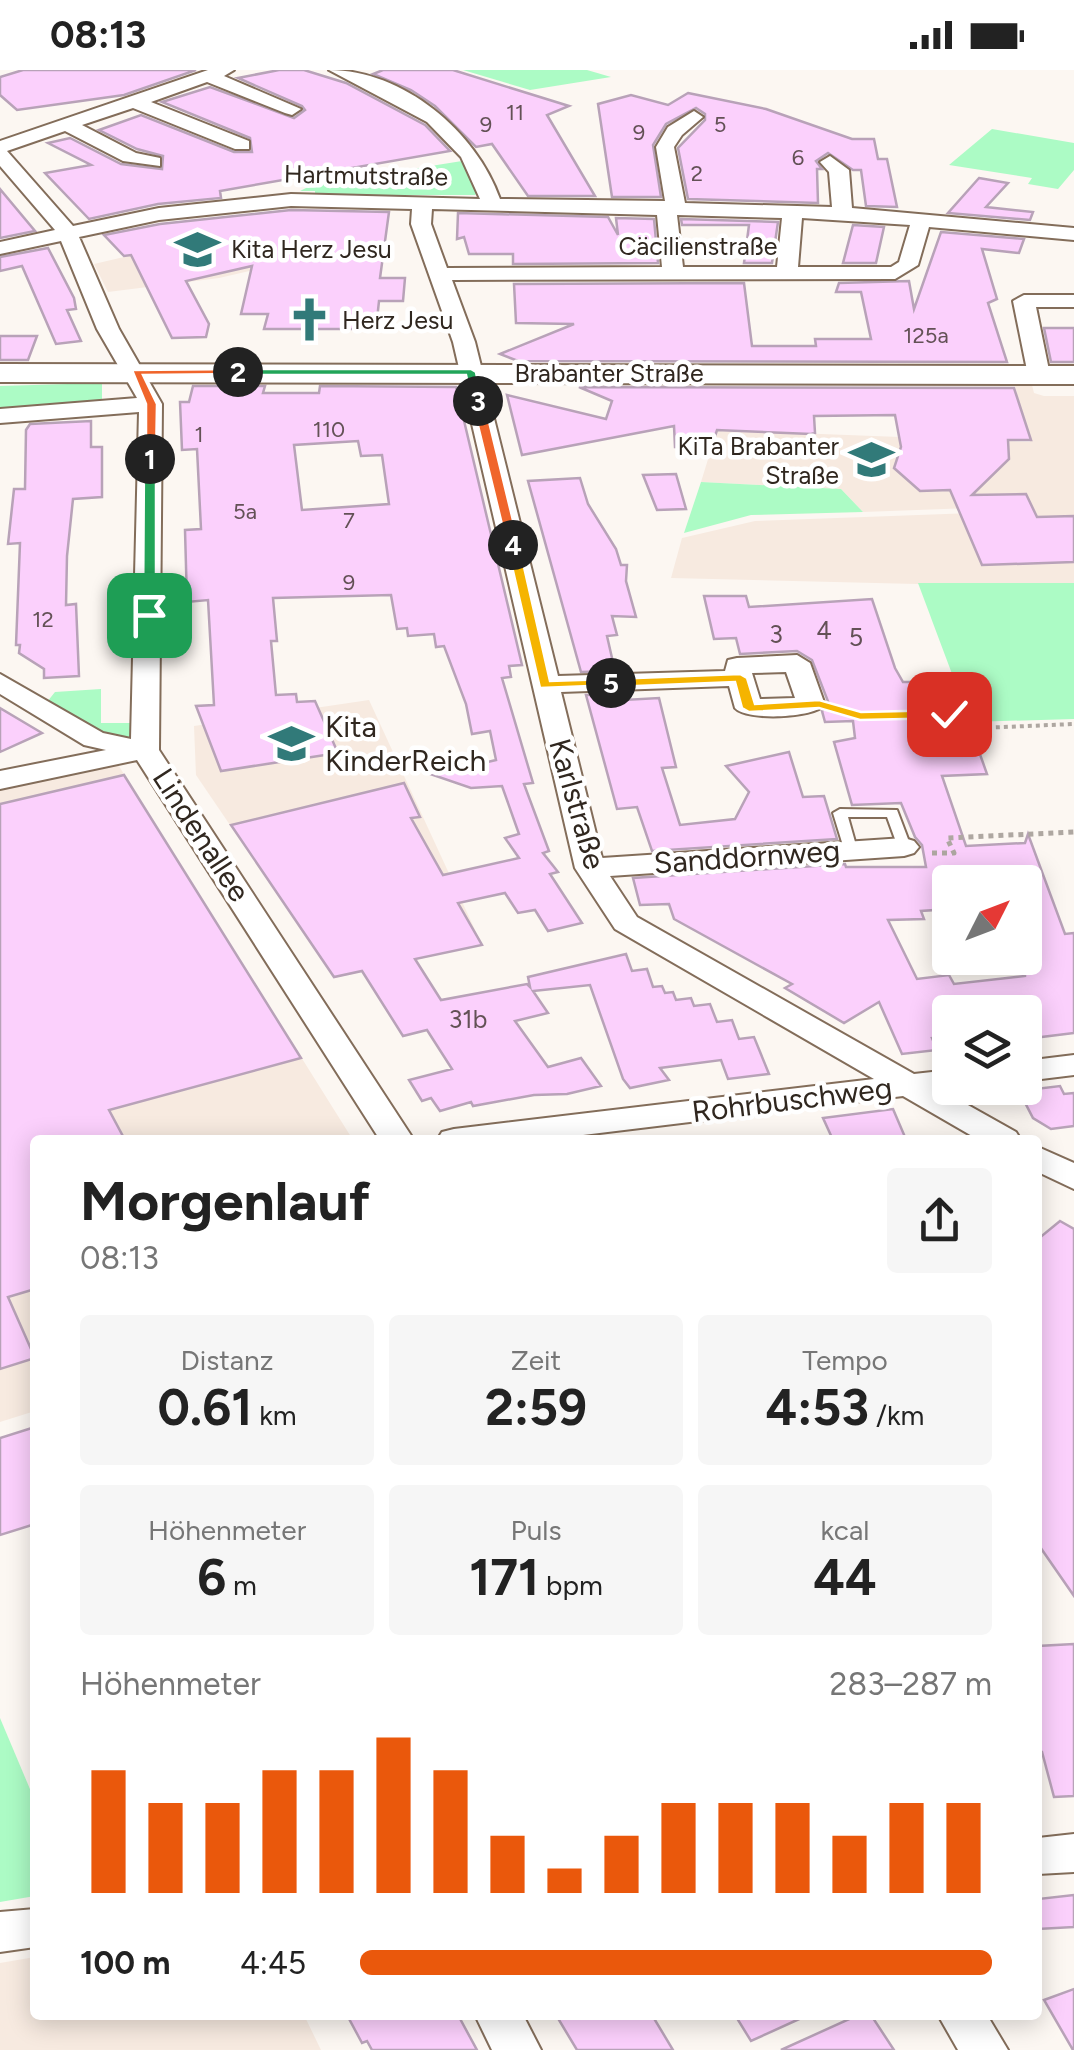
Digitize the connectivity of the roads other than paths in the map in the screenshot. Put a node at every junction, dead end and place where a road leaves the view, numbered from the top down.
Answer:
1 (338, 70) edge
2 (216, 73) edge
3 (133, 101) junction
4 (292, 108) dead end
5 (694, 118) dead end
6 (66, 124) junction
7 (242, 145) dead end
8 (0, 150) edge
9 (154, 162) dead end
10 (830, 162) dead end
11 (422, 202) junction
12 (492, 205) junction
13 (671, 207) junction
14 (792, 212) junction
15 (842, 213) junction
16 (921, 221) junction
17 (67, 232) junction
18 (1070, 233) edge
19 (0, 248) edge
20 (673, 273) junction
21 (788, 273) junction
22 (440, 274) junction
23 (1074, 301) edge
24 (136, 372) junction
25 (471, 372) junction
26 (0, 373) edge
27 (1039, 375) junction
28 (1074, 376) edge
29 (151, 404) junction
30 (0, 416) edge
31 (740, 678) junction
32 (0, 682) edge
33 (544, 685) junction
34 (145, 750) junction
35 (0, 780) edge
36 (904, 847) road end
37 (590, 868) junction
38 (1074, 1064) edge
39 (1042, 1069) edge
40 (932, 1082) edge
41 (906, 1086) junction
42 (394, 1135) edge
43 (496, 1135) edge
44 (995, 1135) edge
45 (1042, 1160) edge
46 (1074, 1178) edge
47 (1074, 1853) edge
48 (1042, 1856) edge
49 (30, 1929) edge
50 (0, 1932) edge
51 (501, 2020) edge
52 (964, 2020) edge
53 (517, 2050) edge
54 (984, 2050) edge

1 - 12 street
2 - 3 street
2 - 4 street
3 - 6 street
3 - 7 street
5 - 13 street
6 - 8 street
6 - 9 street
8 - 17 street, Lindenallee
10 - 15 street
11 - 12 street, Hartmutstraße
11 - 17 street, Hartmutstraße
11 - 22 street, Karlstraße
12 - 13 street, Hartmutstraße
13 - 14 street, Hartmutstraße
13 - 20 street
14 - 15 street, Hartmutstraße
14 - 21 street
15 - 16 street, Hartmutstraße
16 - 18 street, Hartmutstraße
16 - 21 street, Cäcilienstraße
17 - 19 street, Hartmutstraße
17 - 24 street, Lindenallee
20 - 21 street, Cäcilienstraße
20 - 22 street, Cäcilienstraße
22 - 25 street, Karlstraße
23 - 27 street
24 - 25 main road, Brabanter Straße
24 - 26 main road, Brabanter Straße
24 - 29 street, Lindenallee
25 - 27 main road, Brabanter Straße
25 - 33 street, Karlstraße
27 - 28 main road, Brabanter Straße
29 - 30 street
29 - 34 street, Lindenallee
31 - 31 street
31 - 33 street
32 - 34 street
33 - 37 street, Karlstraße
34 - 35 street
34 - 42 street, Lindenallee
36 - 37 street, Sanddornweg
37 - 41 street, Karlstraße
38 - 39 street
40 - 41 street, Rohrbuschweg
41 - 43 street, Rohrbuschweg
41 - 44 street, Karlstraße
45 - 46 street
47 - 48 street
49 - 50 street
51 - 53 street
52 - 54 street

